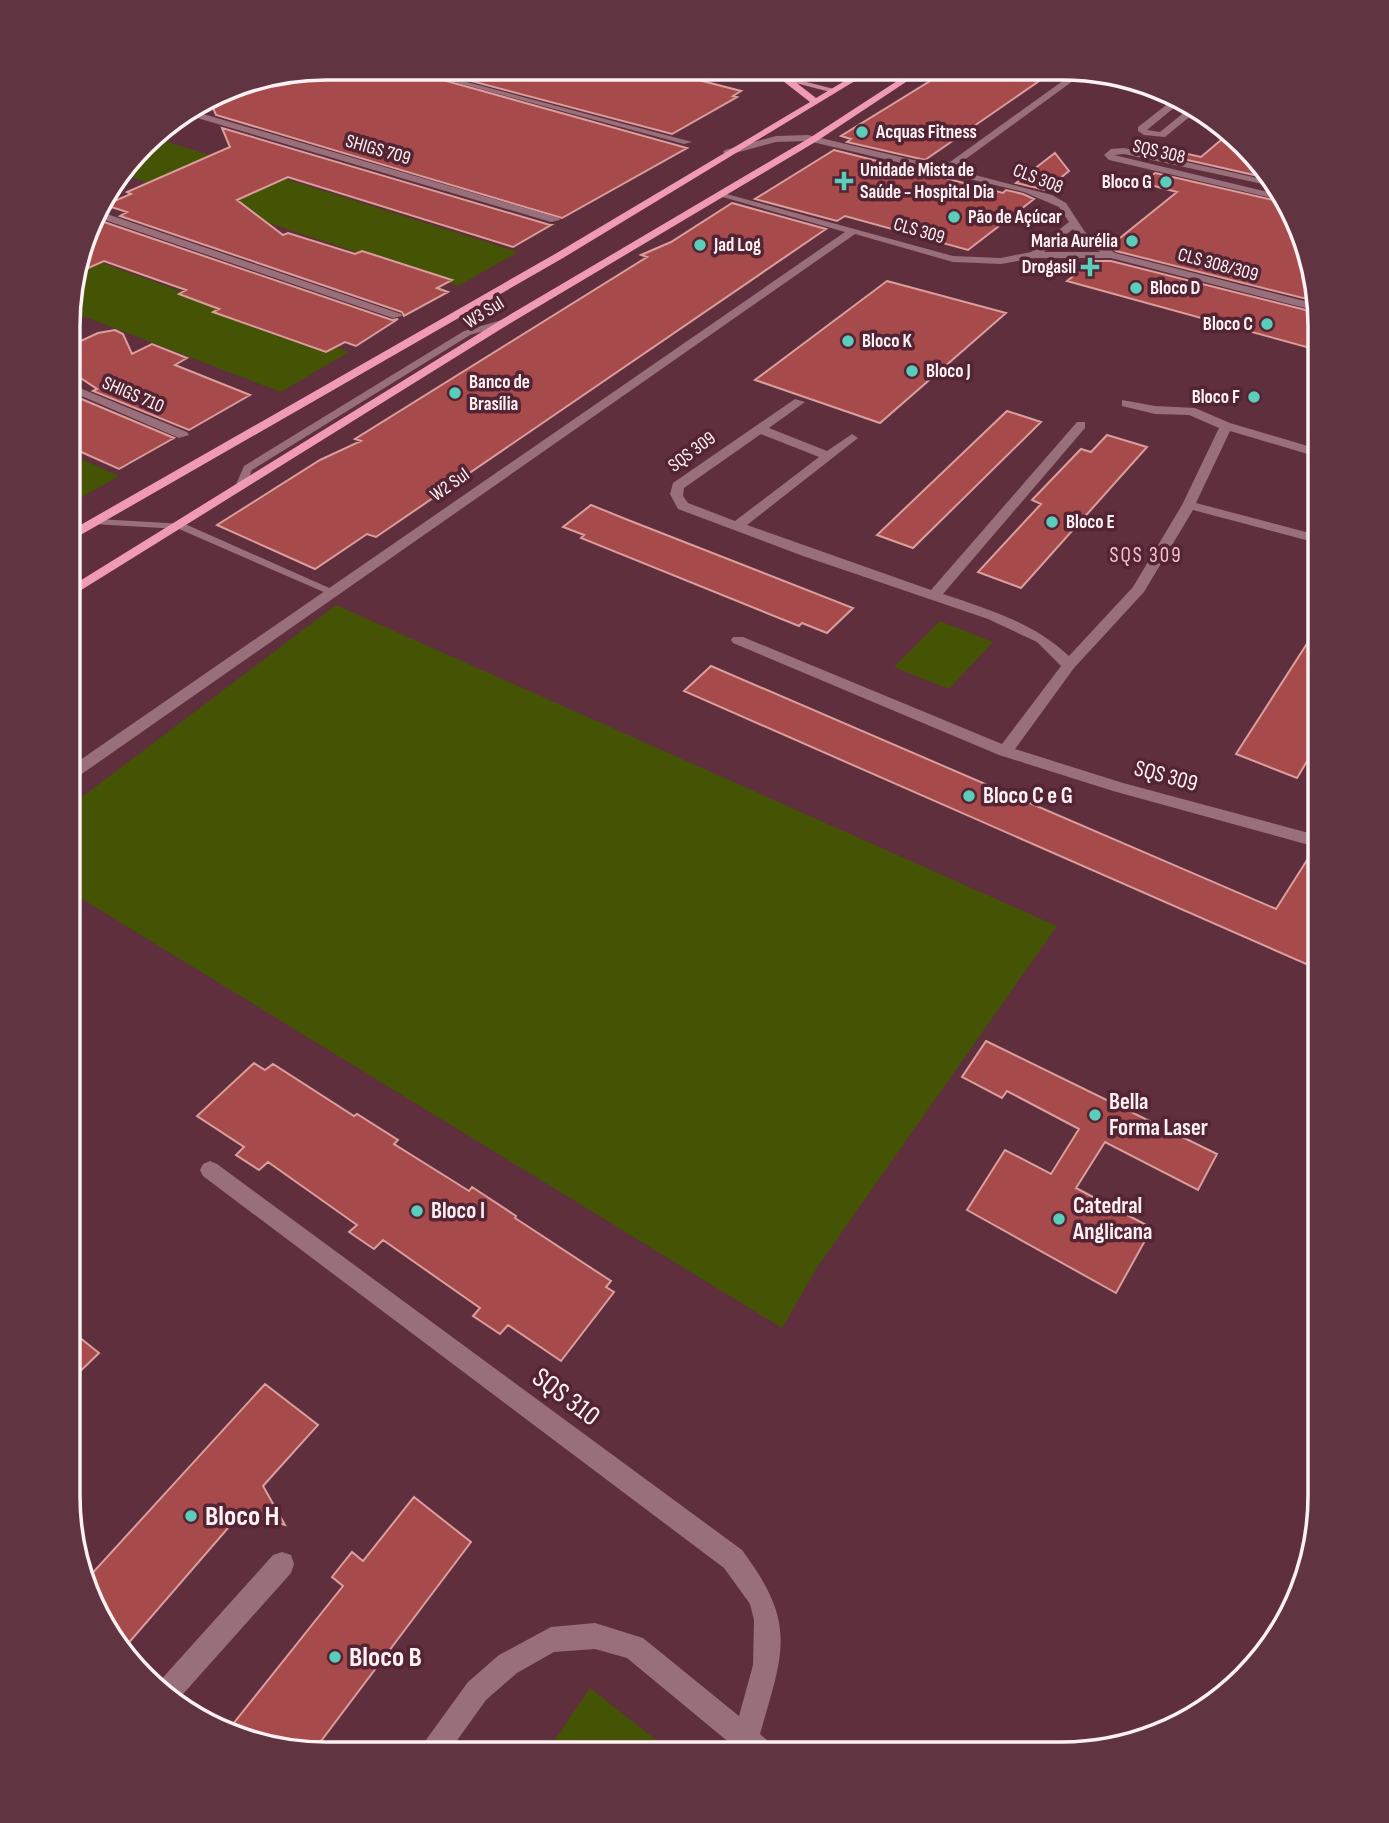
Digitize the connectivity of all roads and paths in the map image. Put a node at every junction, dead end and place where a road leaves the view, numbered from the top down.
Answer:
1 (788, 80) edge
2 (792, 80) edge
3 (851, 80) edge
4 (1071, 80) edge
5 (455, 81) edge
6 (901, 81) joint
7 (869, 89) dead end
8 (834, 90) junction
9 (855, 91) dead end
10 (814, 101) junction
11 (1171, 106) edge
12 (1187, 114) edge
13 (199, 116) edge
14 (814, 139) junction
15 (687, 142) dead end
16 (728, 152) junction
17 (946, 169) junction
18 (1262, 182) edge
19 (722, 194) junction
20 (1271, 196) edge
21 (106, 217) edge
22 (555, 220) dead end
23 (1074, 223) junction
24 (853, 231) junction
25 (1111, 255) junction
26 (559, 256) junction
27 (1034, 256) junction
28 (584, 275) junction
29 (1307, 306) edge
30 (397, 316) dead end
31 (80, 391) edge
32 (799, 402) dead end
33 (1126, 403) dead end
34 (1081, 425) dead end
35 (1226, 426) junction
36 (760, 429) junction
37 (183, 435) dead end
38 (852, 438) dead end
39 (1308, 450) edge
40 (828, 456) junction
41 (1189, 505) junction
42 (97, 522) junction
43 (181, 526) junction
44 (736, 527) junction
45 (80, 531) edge
46 (1308, 537) edge
47 (80, 587) edge
48 (330, 591) junction
49 (935, 595) junction
50 (738, 640) dead end
51 (1069, 665) junction
52 (1004, 751) junction
53 (80, 767) edge
54 (1308, 836) edge
55 (210, 1170) dead end
56 (282, 1564) dead end
57 (172, 1688) edge
58 (440, 1742) edge
59 (750, 1742) edge
60 (756, 1742) edge

1 - 10 main road
2 - 8 main road
3 - 8 main road, W3 Sul
4 - 17 street
5 - 15 street
6 - 7 main road
6 - 14 main road, W3 Sul
8 - 9 main road
8 - 10 main road, W3 Sul
10 - 16 main road, W3 Sul
11 - 12 street, SQS 308
13 - 22 street, SHIGS 709
14 - 16 street, CLS 308
14 - 17 street, CLS 308
14 - 19 main road, W3 Sul
16 - 26 main road, W3 Sul
17 - 23 street, CLS 308
18 - 20 street, SQS 308
19 - 24 street, CLS 309
19 - 28 main road, W3 Sul
21 - 30 street
23 - 25 street, CLS 308
23 - 27 street
24 - 27 street, CLS 309
24 - 48 street, W2 Sul
25 - 27 street, CLS 309
25 - 29 street, CLS 308/309
26 - 28 main road
26 - 42 main road, W3 Sul
28 - 43 main road, W3 Sul
31 - 37 street, SHIGS 710
32 - 36 street, SQS 309
33 - 35 street
34 - 49 street
35 - 39 street
35 - 41 street
36 - 40 street
36 - 44 street, SQS 309
38 - 40 street
40 - 44 street
41 - 46 street
41 - 51 street
42 - 43 lane
42 - 45 main road, W3 Sul
43 - 47 main road, W3 Sul
43 - 48 lane
44 - 49 street, SQS 309
48 - 53 street, W2 Sul
49 - 51 street, SQS 309
50 - 52 street, SQS 309
51 - 52 street
52 - 54 street, SQS 309
55 - 60 street, SQS 310
56 - 57 street
58 - 59 street, SQS 310

